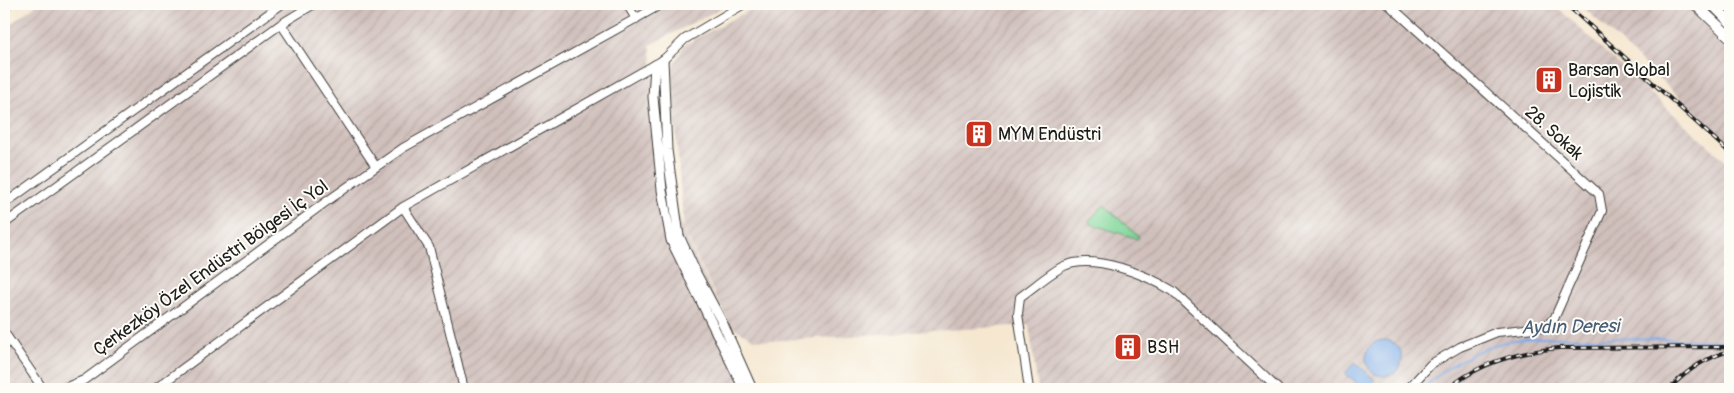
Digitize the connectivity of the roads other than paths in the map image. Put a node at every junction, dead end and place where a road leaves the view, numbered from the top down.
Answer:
1 (8, 4) edge
2 (282, 4) edge
3 (314, 4) edge
4 (627, 4) edge
5 (662, 4) edge
6 (744, 4) edge
7 (1388, 4) edge
8 (1696, 4) edge
9 (1712, 4) edge
10 (4, 7) edge
11 (270, 7) edge
12 (636, 18) junction
13 (1730, 22) edge
14 (281, 24) junction
15 (1730, 37) edge
16 (659, 63) junction
17 (376, 167) junction
18 (4, 204) edge
19 (403, 207) junction
20 (4, 224) edge
21 (4, 332) edge
22 (43, 389) edge
23 (62, 389) edge
24 (155, 389) edge
25 (464, 389) edge
26 (744, 389) edge
27 (752, 389) edge
28 (1029, 389) edge
29 (1278, 389) edge
30 (1408, 389) edge

1 - 10 street
2 - 11 street
3 - 14 street
4 - 12 street
5 - 12 street, Çerkezköy Özel Endüstri Bölgesi İç Yol
6 - 16 street
7 - 30 street, 28. Sokak
8 - 15 main road
9 - 13 main road
11 - 18 street
12 - 17 street, Çerkezköy Özel Endüstri Bölgesi İç Yol
14 - 17 street
14 - 20 street
16 - 19 street
16 - 26 street
16 - 27 street
17 - 23 street, Çerkezköy Özel Endüstri Bölgesi İç Yol
19 - 24 street
19 - 25 street
21 - 22 street
28 - 29 street

